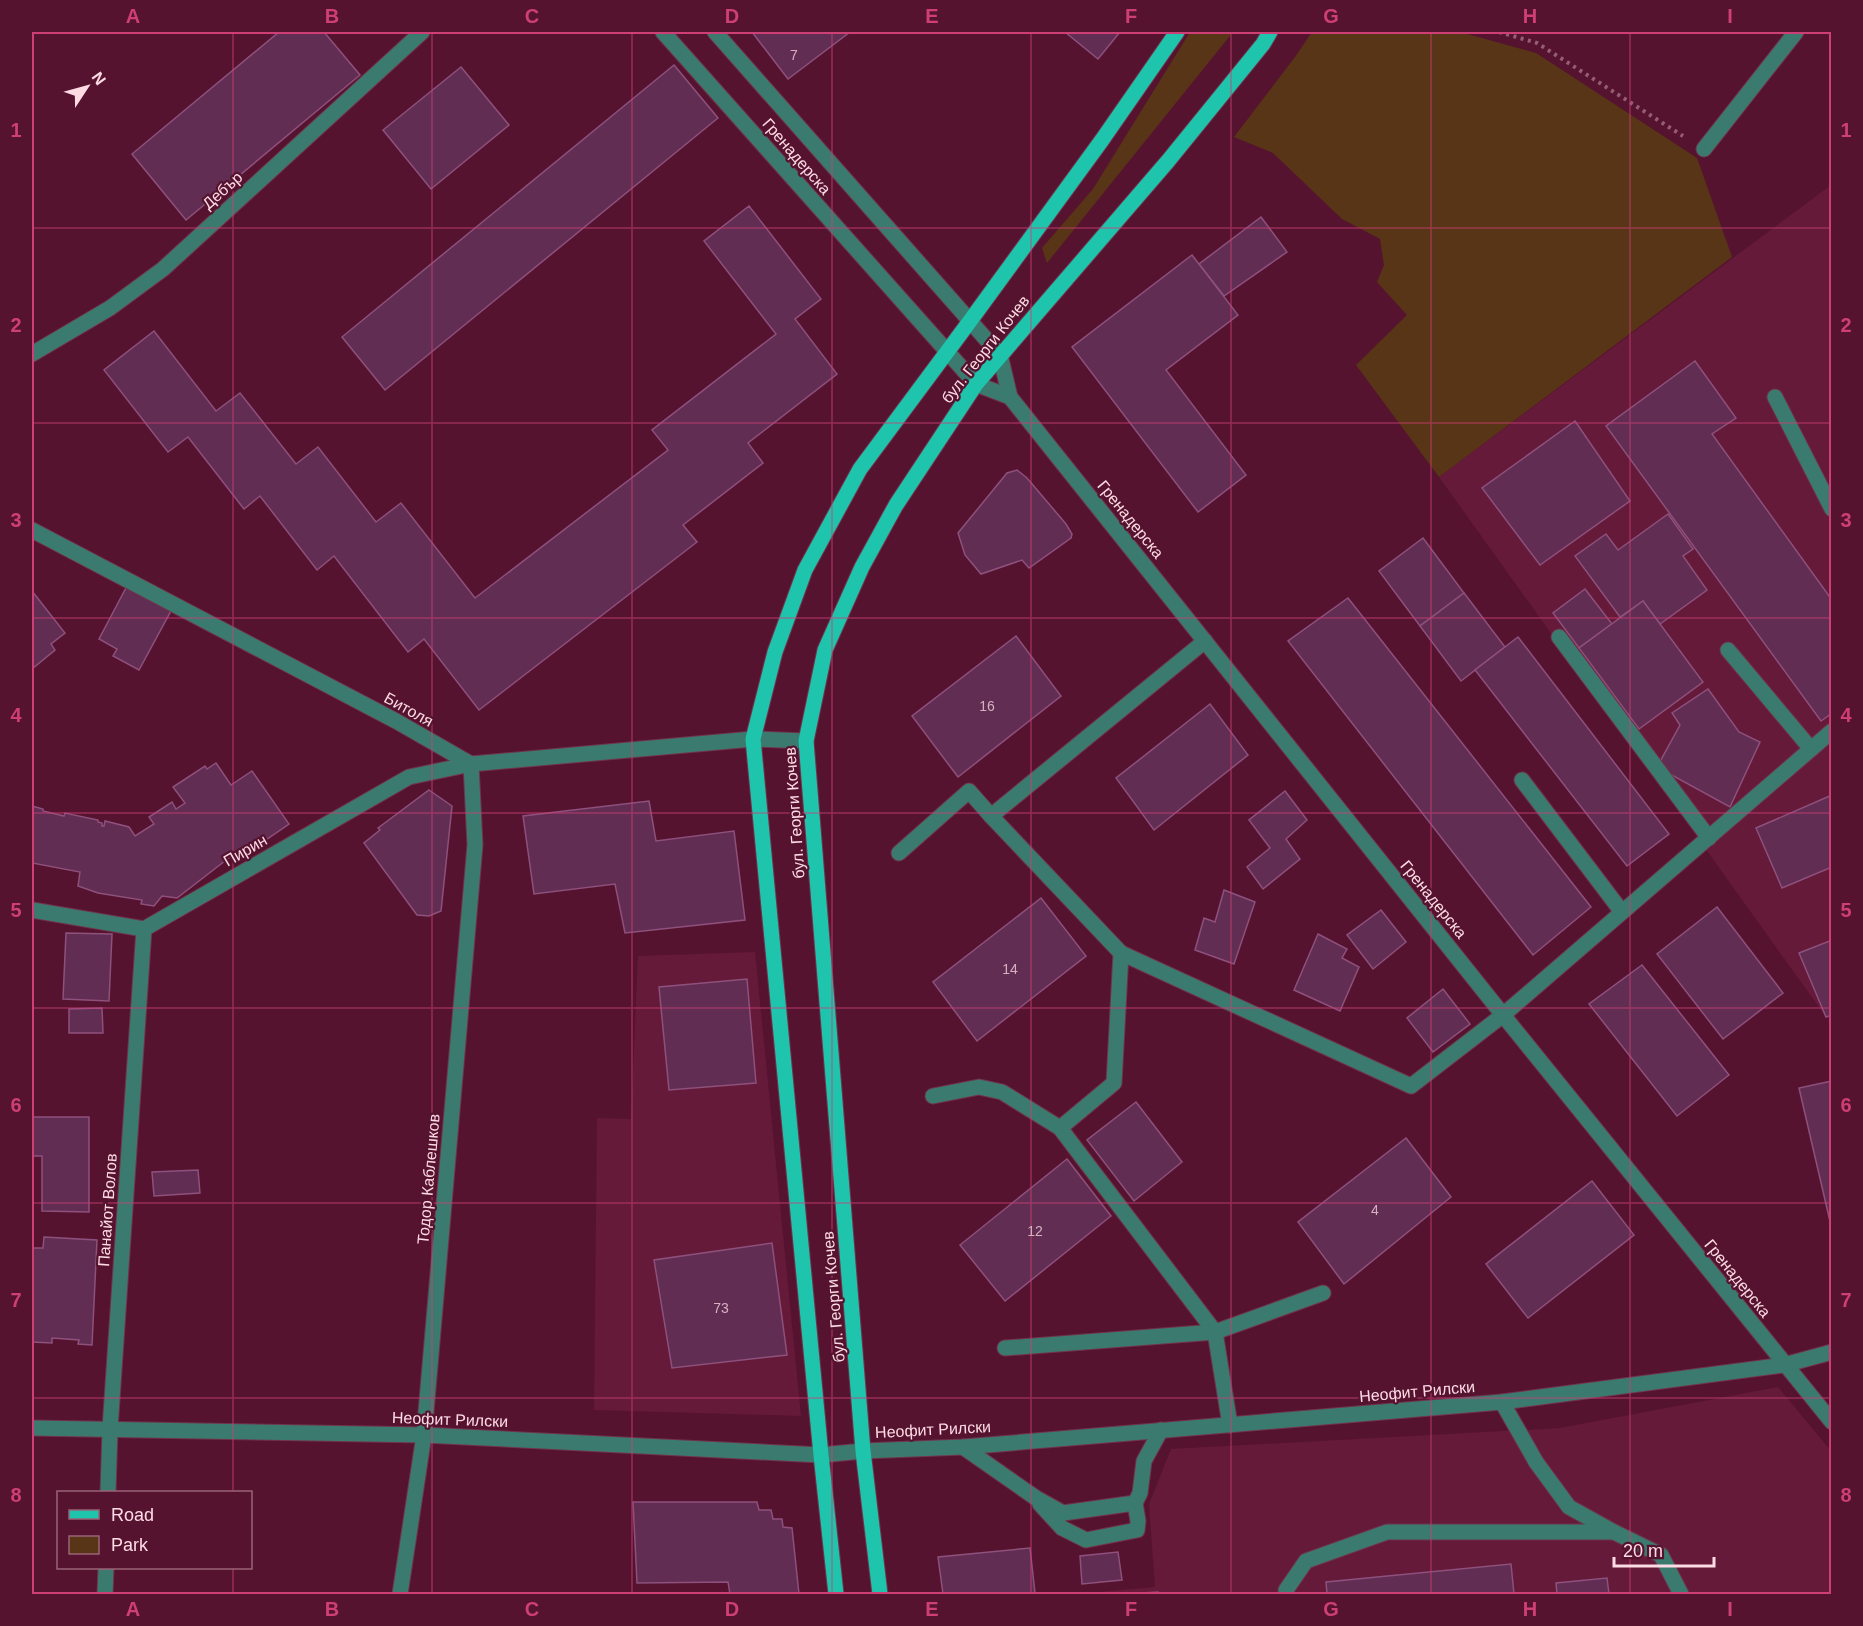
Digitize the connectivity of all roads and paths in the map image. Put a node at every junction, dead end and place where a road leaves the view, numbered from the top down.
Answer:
1 (422, 32) edge
2 (663, 32) edge
3 (715, 32) edge
4 (1177, 32) edge
5 (1270, 32) edge
6 (1499, 32) edge
7 (1796, 32) edge
8 (1704, 149) joint
9 (970, 321) junction
10 (946, 352) junction
11 (32, 353) edge
12 (1000, 355) junction
13 (976, 384) junction
14 (1010, 397) junction
15 (1775, 397) dead end
16 (1832, 509) edge
17 (32, 531) edge
18 (1559, 637) dead end
19 (1205, 641) junction
20 (1728, 650) dead end
21 (1832, 731) edge
22 (753, 739) junction
23 (806, 741) junction
24 (1811, 749) junction
25 (471, 764) junction
26 (1522, 780) dead end
27 (991, 816) junction
28 (1709, 838) junction
29 (899, 853) dead end
30 (32, 910) edge
31 (1622, 912) junction
32 (144, 929) junction
33 (1121, 952) junction
34 (1503, 1015) junction
35 (933, 1096) dead end
36 (1060, 1128) junction
37 (1323, 1293) dead end
38 (1215, 1332) junction
39 (1005, 1348) dead end
40 (1832, 1352) edge
41 (1784, 1365) junction
42 (1502, 1402) junction
43 (1832, 1422) edge
44 (1230, 1425) junction
45 (32, 1428) edge
46 (110, 1429) junction
47 (1161, 1430) junction
48 (424, 1435) junction
49 (963, 1447) junction
50 (863, 1451) junction
51 (821, 1455) junction
52 (108, 1491) edge
53 (1035, 1497) junction
54 (1135, 1503) junction
55 (1614, 1532) junction
56 (106, 1569) edge
57 (105, 1594) edge
58 (400, 1594) edge
59 (836, 1594) edge
60 (879, 1594) edge
61 (1286, 1594) edge
62 (1681, 1594) edge

1 - 11 street, Дебър
2 - 10 street, Гренадерска
3 - 9 street, Гренадерска
4 - 9 main road, бул. Георги Кочев
5 - 12 main road, бул. Георги Кочев
6 - 8 path
7 - 8 street
9 - 10 main road, бул. Георги Кочев
9 - 12 street, Гренадерска
10 - 13 street, Гренадерска
10 - 22 main road, бул. Георги Кочев
12 - 13 main road, бул. Георги Кочев
12 - 14 street, Гренадерска
13 - 14 street, Гренадерска
13 - 23 main road, бул. Георги Кочев
14 - 19 street, Гренадерска
15 - 16 street
17 - 25 street, Битоля
18 - 28 street
19 - 27 street
19 - 34 street, Гренадерска
20 - 24 street
21 - 24 street
22 - 23 street
22 - 25 street
22 - 51 main road, бул. Георги Кочев
23 - 50 main road, бул. Георги Кочев
24 - 28 street
25 - 32 street, Пирин
25 - 48 street, Тодор Каблешков
26 - 31 street
27 - 29 street
27 - 33 street
28 - 31 street
30 - 32 street
31 - 34 street
32 - 46 street, Панайот Волов
33 - 34 street
33 - 36 street
34 - 41 street, Гренадерска
35 - 36 street
36 - 38 street
37 - 38 street
38 - 39 street
38 - 44 street
40 - 41 street, Неофит Рилски
41 - 42 street, Неофит Рилски
41 - 43 street, Гренадерска
42 - 44 street, Неофит Рилски
42 - 55 street
44 - 47 street, Неофит Рилски
45 - 46 street, Неофит Рилски
46 - 48 street, Неофит Рилски
46 - 52 street, Панайот Волов
47 - 49 street, Неофит Рилски
47 - 54 street
48 - 51 street, Неофит Рилски
48 - 58 street, Тодор Каблешков
49 - 50 street, Неофит Рилски
49 - 53 street
50 - 51 street, Неофит Рилски
50 - 60 main road, бул. Георги Кочев
51 - 59 main road, бул. Георги Кочев
53 - 54 street
53 - 54 street
55 - 61 street
55 - 62 street
56 - 57 street

